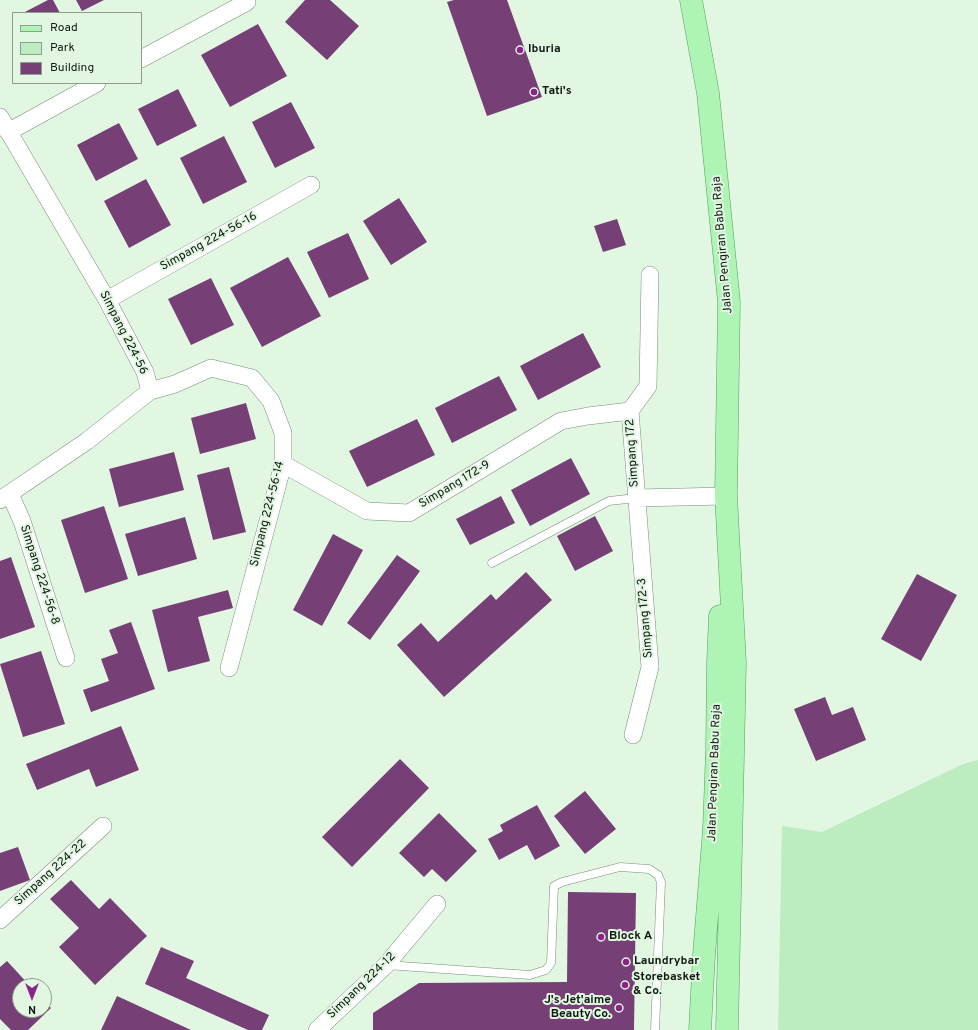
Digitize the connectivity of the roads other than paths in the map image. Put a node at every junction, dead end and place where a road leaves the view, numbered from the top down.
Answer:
1 (691, 0) edge
2 (247, 2) dead end
3 (142, 58) edge
4 (95, 84) edge
5 (4, 124) edge
6 (311, 185) dead end
7 (650, 275) dead end
8 (107, 300) junction
9 (150, 390) junction
10 (630, 411) junction
11 (283, 464) junction
12 (5, 497) edge
13 (636, 498) junction
14 (726, 506) junction
15 (492, 563) dead end
16 (66, 658) dead end
17 (229, 668) dead end
18 (633, 735) dead end
19 (103, 826) dead end
20 (437, 904) dead end
21 (0, 920) edge
22 (386, 965) junction
23 (316, 1030) edge
24 (655, 1030) edge
25 (700, 1030) edge
26 (727, 1030) edge

1 - 14 main road, Jalan Pengiran Babu Raja
2 - 3 street
4 - 5 street
5 - 8 street, Simpang 224-56
6 - 8 street, Simpang 224-56-16
7 - 10 street, Simpang 172
8 - 9 street, Simpang 224-56
9 - 11 street, Simpang 224-56-14
9 - 12 street, Simpang 224-56
10 - 11 street, Simpang 172-9
10 - 13 street, Simpang 172
11 - 17 street, Simpang 224-56-14
12 - 16 street, Simpang 224-56-8
13 - 14 street, Simpang 172
13 - 15 lane
13 - 18 street, Simpang 172-3
14 - 25 main road, Jalan Pengiran Babu Raja
14 - 26 main road, Jalan Pengiran Babu Raja
19 - 21 street, Simpang 224-22
20 - 22 street, Simpang 224-12
22 - 23 street, Simpang 224-12
22 - 24 lane

